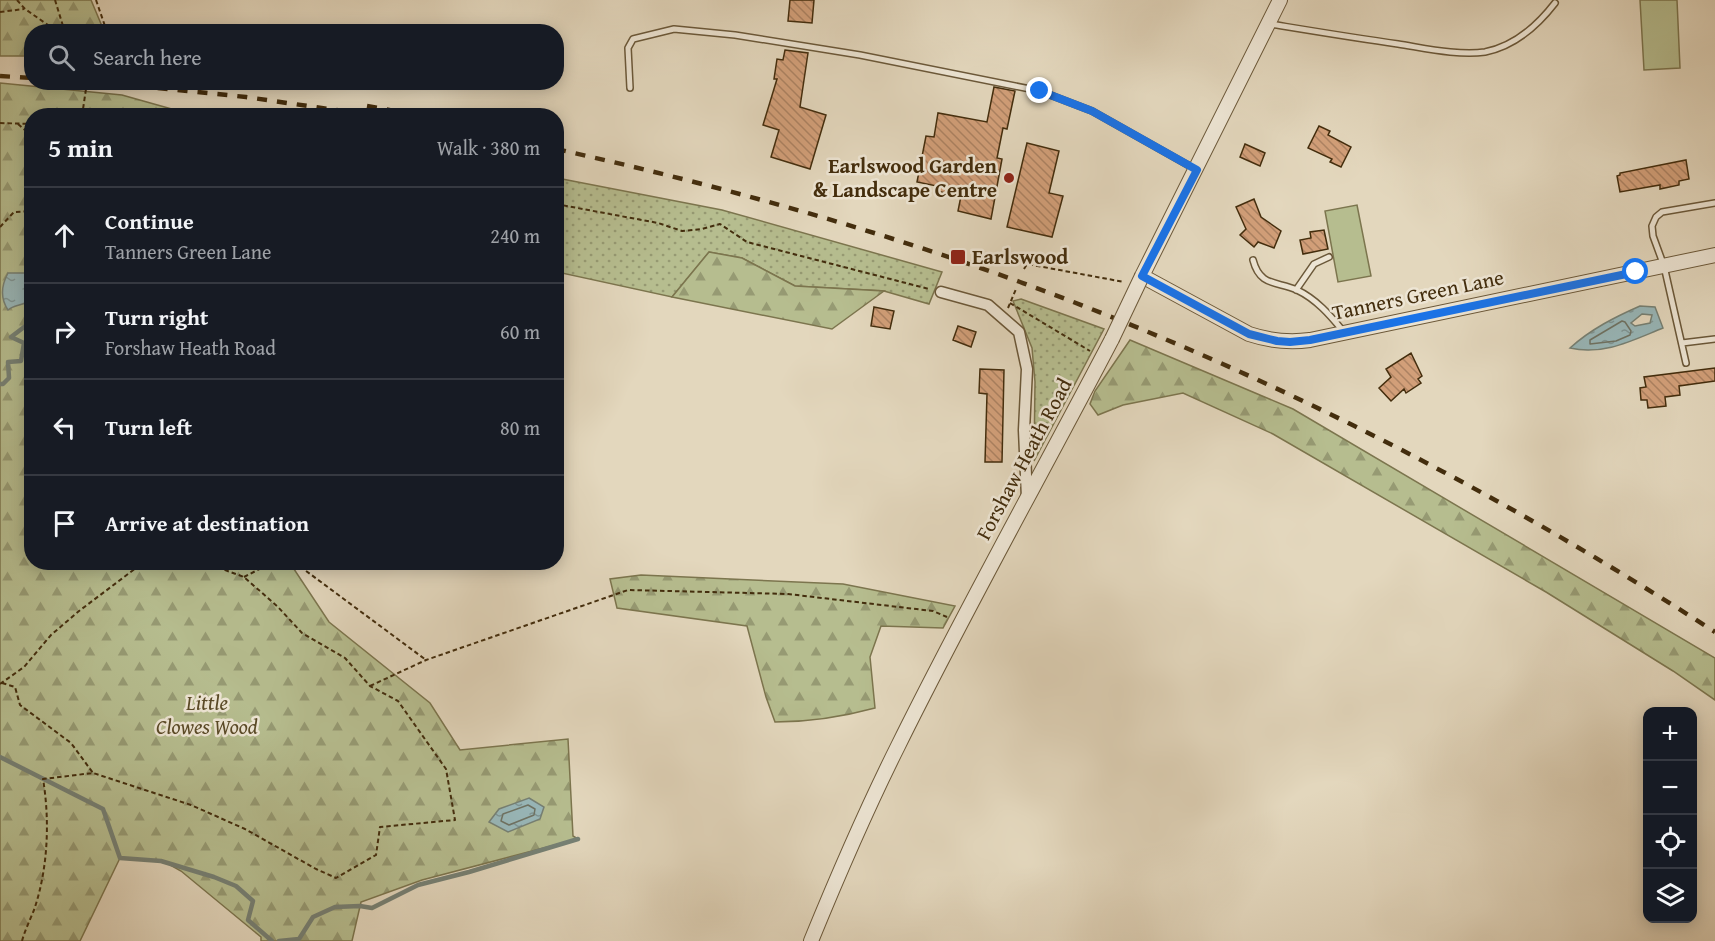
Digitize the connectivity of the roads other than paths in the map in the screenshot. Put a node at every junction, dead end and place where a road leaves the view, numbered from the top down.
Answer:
1 (1280, 0) edge
2 (1555, 3) dead end
3 (1269, 24) junction
4 (630, 88) dead end
5 (1197, 170) junction
6 (1715, 203) edge
7 (1715, 255) edge
8 (1329, 257) dead end
9 (1253, 260) dead end
10 (1664, 266) junction
11 (1136, 280) junction
12 (1296, 290) junction
13 (941, 292) road end
14 (1344, 333) junction
15 (1715, 339) edge
16 (1682, 343) junction
17 (1686, 363) dead end
18 (1027, 501) junction
19 (811, 941) edge

1 - 3 street, Forshaw Heath Road
2 - 3 lane
3 - 5 street, Forshaw Heath Road
4 - 5 lane
5 - 11 street, Forshaw Heath Road
6 - 10 lane
7 - 10 street, Tanners Green Lane
8 - 12 lane
9 - 12 lane
10 - 14 street, Tanners Green Lane
10 - 16 lane
11 - 14 street, Tanners Green Lane
11 - 18 street, Forshaw Heath Road, bridge
12 - 14 lane
13 - 18 street
15 - 16 lane
16 - 17 lane
18 - 19 street, Forshaw Heath Road

